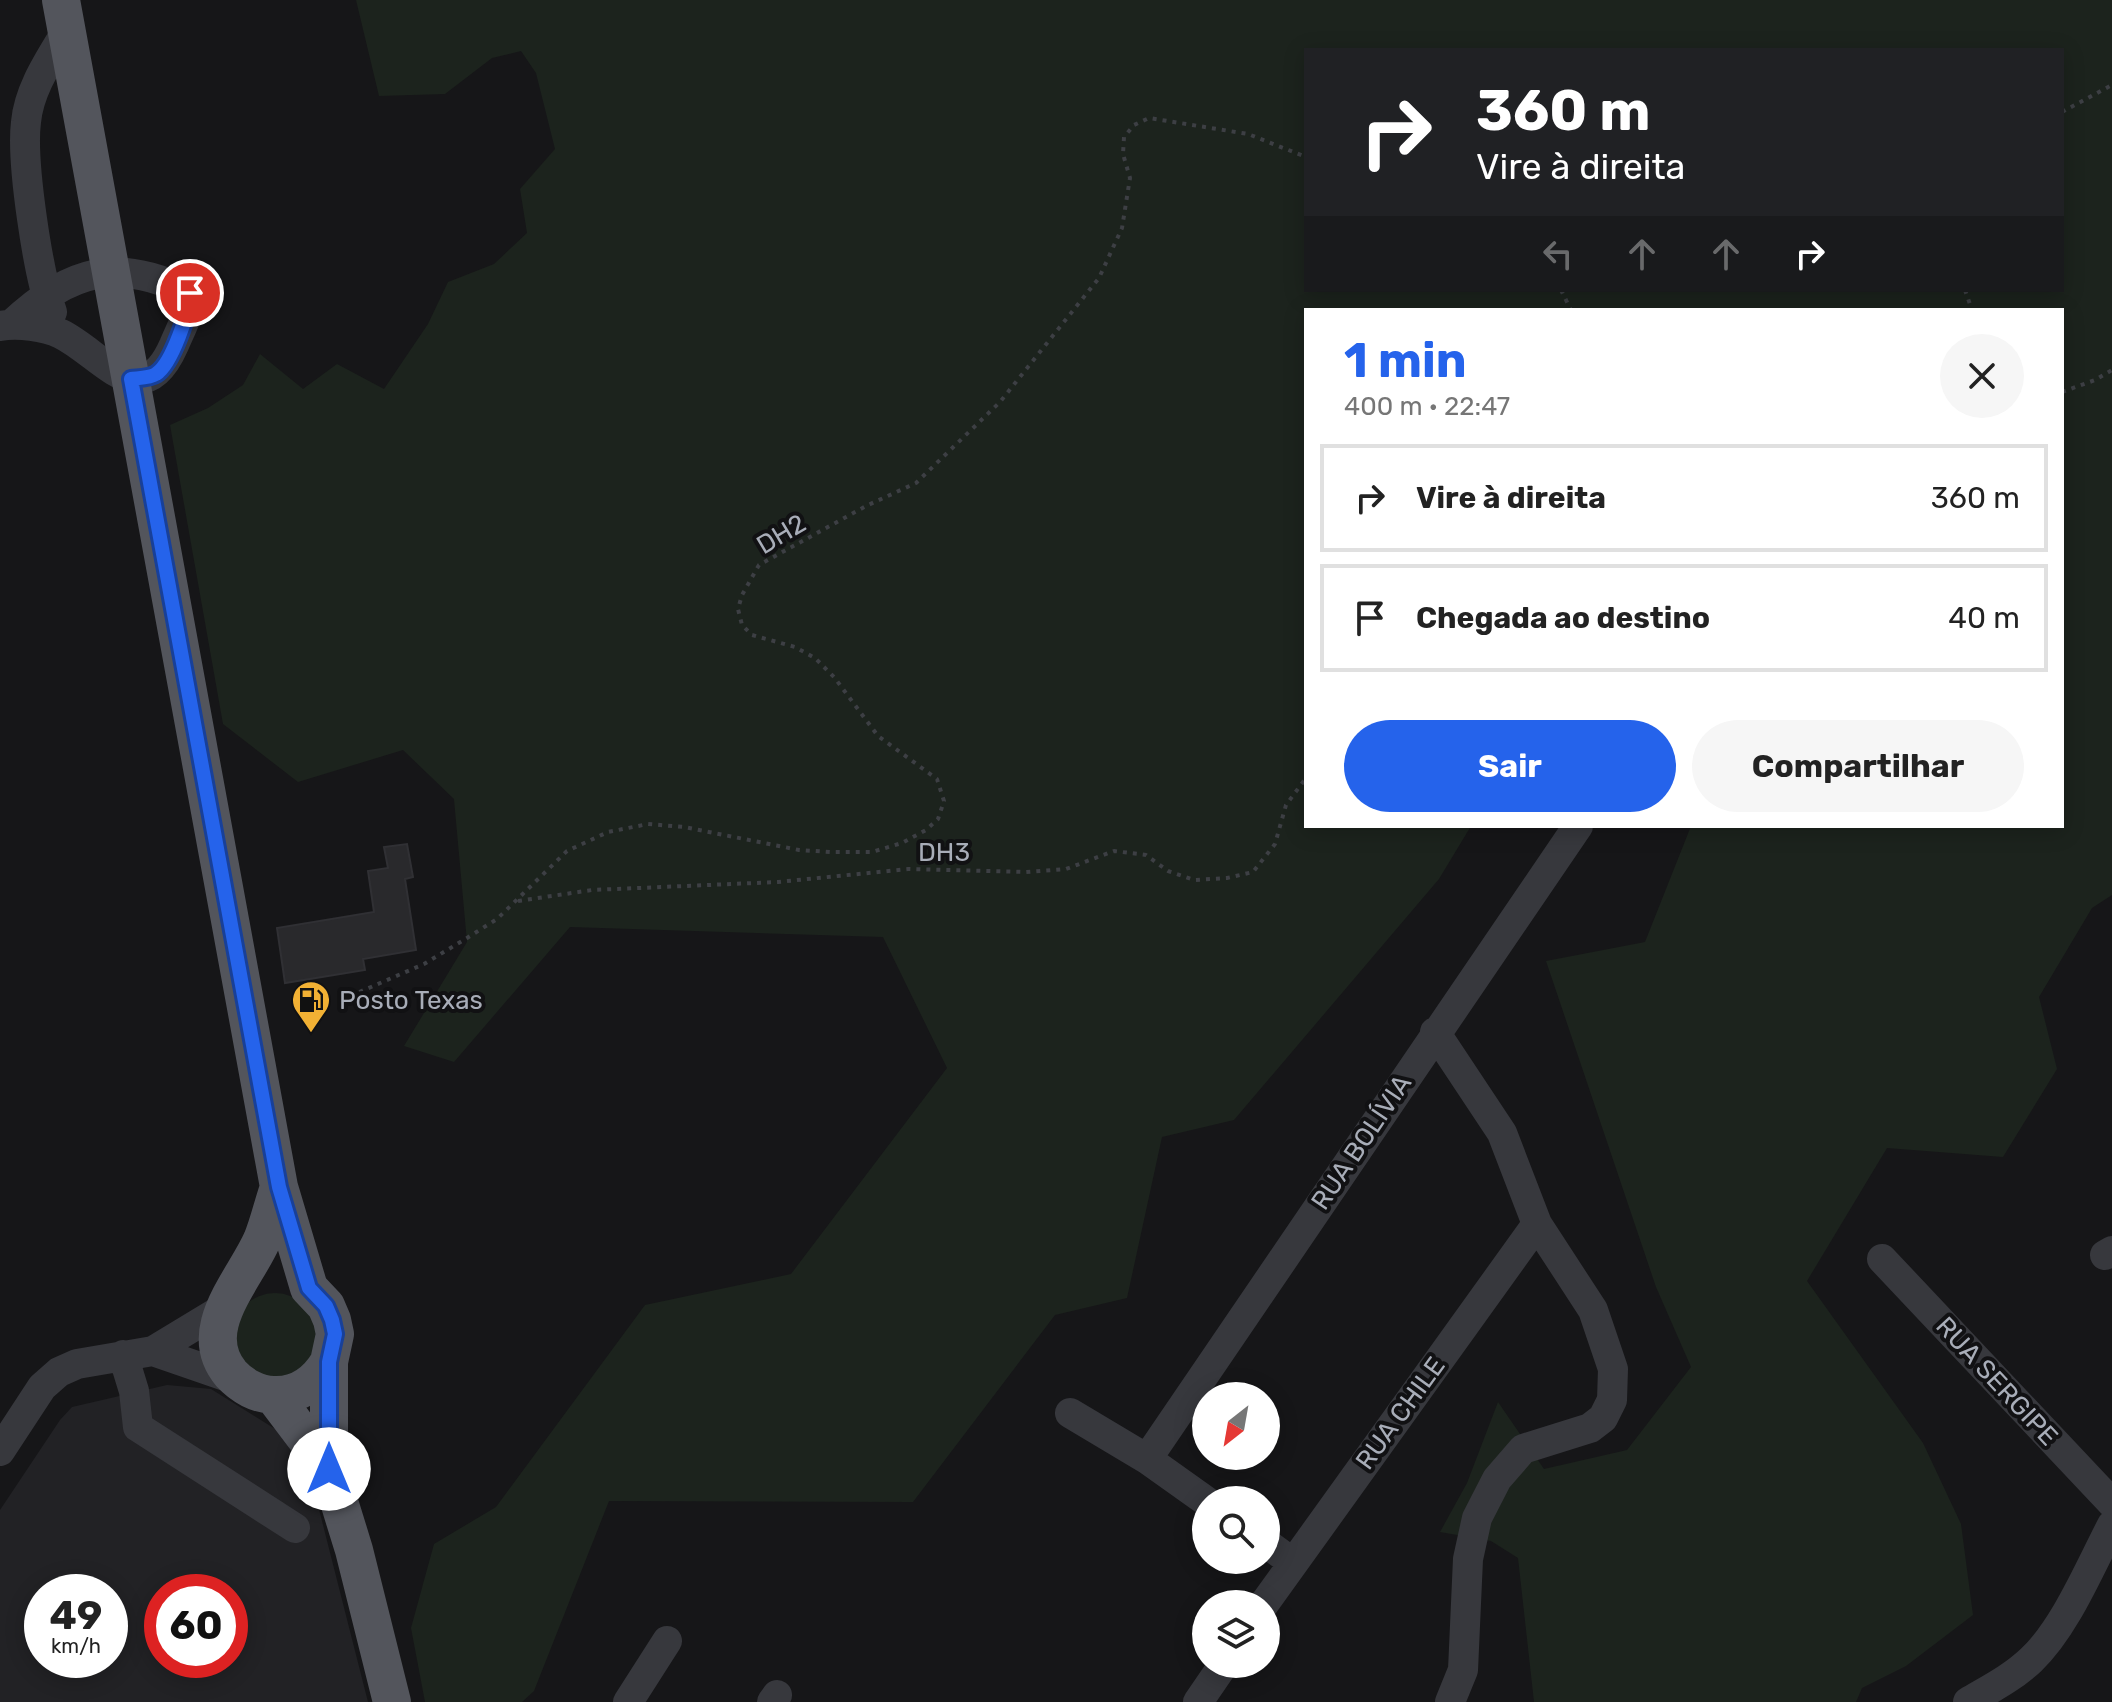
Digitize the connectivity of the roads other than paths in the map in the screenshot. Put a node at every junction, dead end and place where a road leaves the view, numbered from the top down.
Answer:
1 (64, 16) edge
2 (110, 270) junction
3 (45, 294) junction
4 (6, 325) edge
5 (60, 333) junction
6 (131, 379) junction
7 (1577, 828) edge
8 (1435, 1032) junction
9 (279, 1187) junction
10 (1537, 1224) junction
11 (1882, 1259) dead end
12 (309, 1288) junction
13 (229, 1302) junction
14 (153, 1351) junction
15 (123, 1355) junction
16 (329, 1362) junction
17 (237, 1380) junction
18 (273, 1395) junction
19 (1070, 1413) dead end
20 (0, 1451) edge
21 (1147, 1459) junction
22 (329, 1469) junction
23 (1192, 1491) edge
24 (2112, 1503) edge
25 (2112, 1525) edge
26 (295, 1528) dead end
27 (1280, 1553) edge
28 (1292, 1562) junction
29 (1273, 1590) edge
30 (667, 1641) dead end
31 (1214, 1678) edge
32 (392, 1702) edge
33 (628, 1702) edge
34 (1198, 1702) edge
35 (1450, 1702) edge
36 (1968, 1702) edge

1 - 2 main road
1 - 3 street
2 - 3 street
2 - 6 main road
2 - 6 street
3 - 4 street
3 - 5 street
4 - 5 street
5 - 6 street
6 - 9 main road
7 - 8 street, RUA BOLÍVIA
8 - 10 street
8 - 21 street, RUA BOLÍVIA
9 - 12 main road
9 - 13 main road
10 - 28 street, RUA CHILE
10 - 35 street
11 - 24 street, RUA SERGIPE
12 - 13 main road
12 - 16 main road
13 - 14 street
13 - 17 main road
14 - 15 street
14 - 17 street
15 - 20 street
15 - 26 street
16 - 18 main road
16 - 22 main road
17 - 18 main road
18 - 22 main road
19 - 21 street
21 - 23 street
22 - 32 main road
25 - 36 street
27 - 28 street
28 - 29 street, RUA CHILE
30 - 33 street
31 - 34 street

